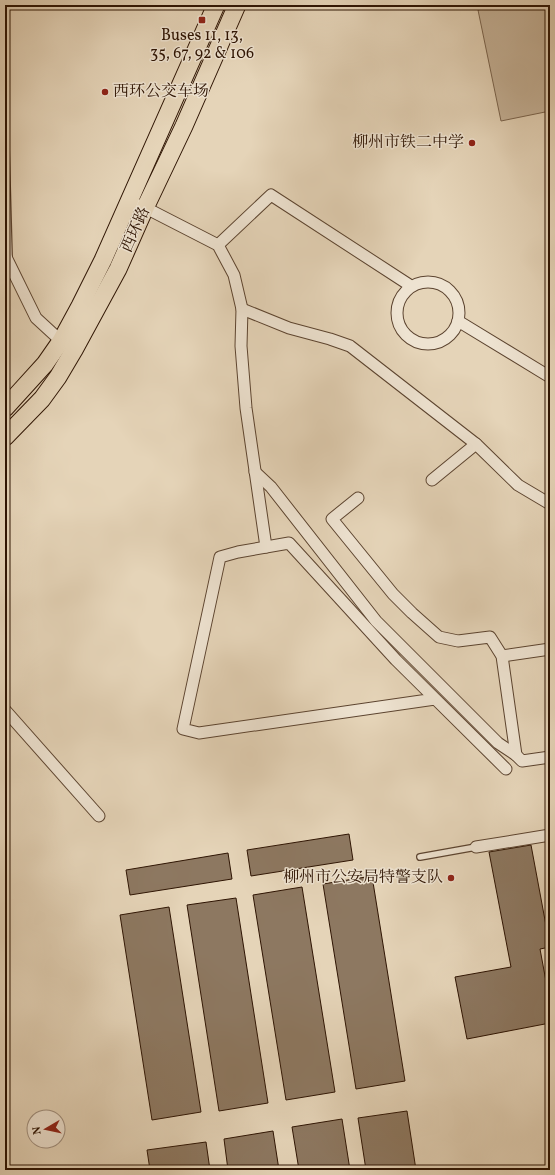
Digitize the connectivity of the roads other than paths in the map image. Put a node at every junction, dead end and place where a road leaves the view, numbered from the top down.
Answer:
1 (216, 5) edge
2 (237, 5) edge
3 (5, 76) edge
4 (5, 97) edge
5 (5, 114) edge
6 (129, 200) junction
7 (145, 208) junction
8 (218, 245) junction
9 (7, 259) edge
10 (411, 286) junction
11 (242, 309) junction
12 (458, 321) junction
13 (61, 341) junction
14 (550, 376) edge
15 (5, 408) edge
16 (5, 437) edge
17 (476, 444) junction
18 (255, 472) junction
19 (432, 480) dead end
20 (358, 498) dead end
21 (550, 504) edge
22 (266, 546) junction
23 (550, 649) edge
24 (502, 656) junction
25 (435, 699) junction
26 (5, 710) edge
27 (516, 755) junction
28 (550, 757) edge
29 (506, 769) dead end
30 (99, 816) dead end
31 (550, 835) edge
32 (476, 847) joint
33 (420, 857) dead end

1 - 6 main road, 西环路
2 - 7 main road, 西环路
3 - 4 lane
5 - 9 lane
6 - 7 street
6 - 13 main road, 西环路
7 - 8 street
7 - 16 main road, 西环路
8 - 10 street
8 - 11 street
9 - 13 street
10 - 12 street
10 - 12 street
11 - 17 street
11 - 18 street
12 - 14 street
13 - 15 main road, 西环路
17 - 19 street
17 - 21 street
18 - 22 street
18 - 27 street
20 - 24 street
22 - 25 street
22 - 25 street
23 - 24 street
24 - 27 street
25 - 29 street
26 - 30 street
27 - 28 street
31 - 32 street
32 - 33 lane

